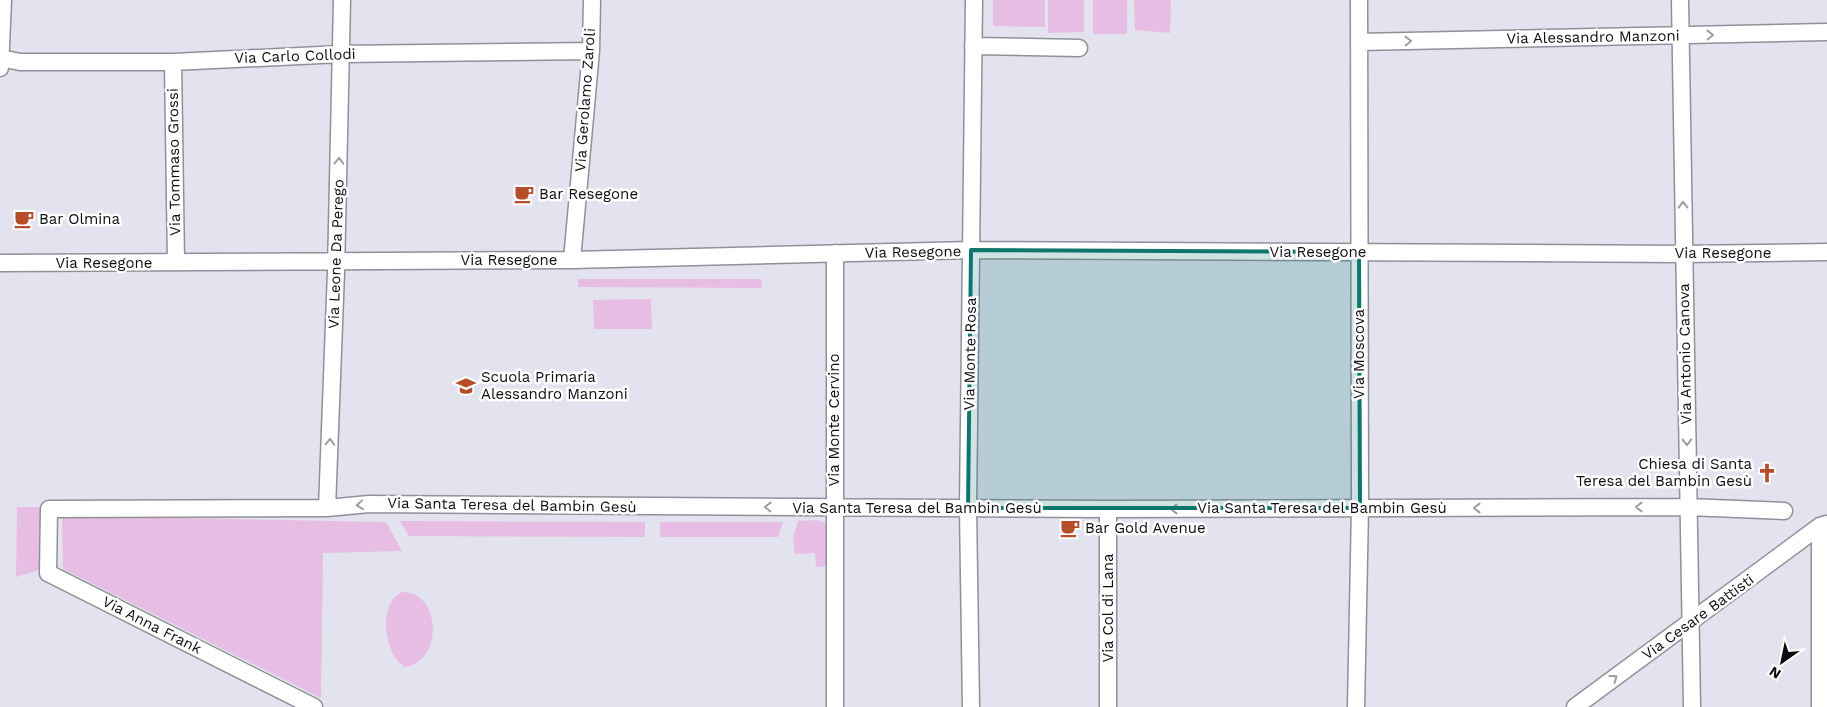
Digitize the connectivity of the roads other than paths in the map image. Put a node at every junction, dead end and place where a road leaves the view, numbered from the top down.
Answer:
1 (3, 0) edge
2 (342, 0) edge
3 (592, 0) edge
4 (974, 0) edge
5 (1359, 0) edge
6 (1680, 0) edge
7 (1827, 32) edge
8 (1680, 35) junction
9 (1359, 42) junction
10 (973, 46) junction
11 (1079, 48) dead end
12 (591, 51) junction
13 (341, 54) junction
14 (0, 58) edge
15 (173, 62) junction
16 (0, 69) edge
17 (971, 250) junction
18 (1359, 252) junction
19 (1827, 252) edge
20 (834, 253) junction
21 (1683, 254) junction
22 (572, 260) junction
23 (176, 262) junction
24 (336, 262) junction
25 (0, 263) edge
26 (1688, 507) junction
27 (327, 508) junction
28 (834, 508) junction
29 (968, 508) junction
30 (1360, 508) junction
31 (49, 509) joint
32 (1108, 510) junction
33 (1784, 511) dead end
34 (1824, 525) edge
35 (1690, 623) junction
36 (314, 707) edge
37 (835, 707) edge
38 (971, 707) edge
39 (1108, 707) edge
40 (1356, 707) edge
41 (1575, 707) edge
42 (1692, 707) edge
43 (1820, 707) edge

1 - 14 street
2 - 13 street, Via Leone Da Perego
3 - 12 street, Via Gerolamo Zaroli
4 - 10 street, Via Monte Rosa
5 - 9 street, Via Moscova
6 - 8 street, Via Antonio Canova
8 -> 7 street, Via Alessandro Manzoni
9 -> 8 street, Via Alessandro Manzoni
21 -> 8 street, Via Antonio Canova
9 - 18 street, Via Moscova
10 - 11 street
10 - 17 street, Via Monte Rosa
12 - 13 street, Via Carlo Collodi
12 - 22 street, Via Gerolamo Zaroli
13 - 15 street, Via Carlo Collodi
24 -> 13 street, Via Leone Da Perego
14 - 15 street, Via Carlo Collodi
14 - 16 street
15 - 23 street, Via Tommaso Grossi
17 - 18 street, Via Resegone
17 - 20 street, Via Resegone
17 - 29 street, Via Monte Rosa
18 - 21 street, Via Resegone
18 - 30 street, Via Moscova
19 - 21 street, Via Resegone
20 - 22 street, Via Resegone
20 - 28 street, Via Monte Cervino
21 -> 26 street, Via Antonio Canova
22 - 24 street, Via Resegone
23 - 24 street, Via Resegone
23 - 25 street, Via Resegone
27 -> 24 street, Via Leone Da Perego
26 -> 30 street, Via Santa Teresa del Bambin Gesù
26 - 33 street, Via Santa Teresa del Bambin Gesù
26 - 35 street, Via Antonio Canova
28 -> 27 street, Via Santa Teresa del Bambin Gesù
27 - 31 street, Via Santa Teresa del Bambin Gesù
28 - 29 street, Via Santa Teresa del Bambin Gesù
28 - 37 street, Via Monte Cervino
29 - 32 street, Via Santa Teresa del Bambin Gesù
29 - 38 street, Via Monte Rosa
30 -> 32 street, Via Santa Teresa del Bambin Gesù
30 - 40 street, Via Moscova
31 - 36 street, Via Anna Frank
32 - 39 street, Via Col di Lana
34 - 35 street, Via Cesare Battisti
34 - 43 street
41 -> 35 street, Via Cesare Battisti
35 - 42 street, Via Antonio Canova

